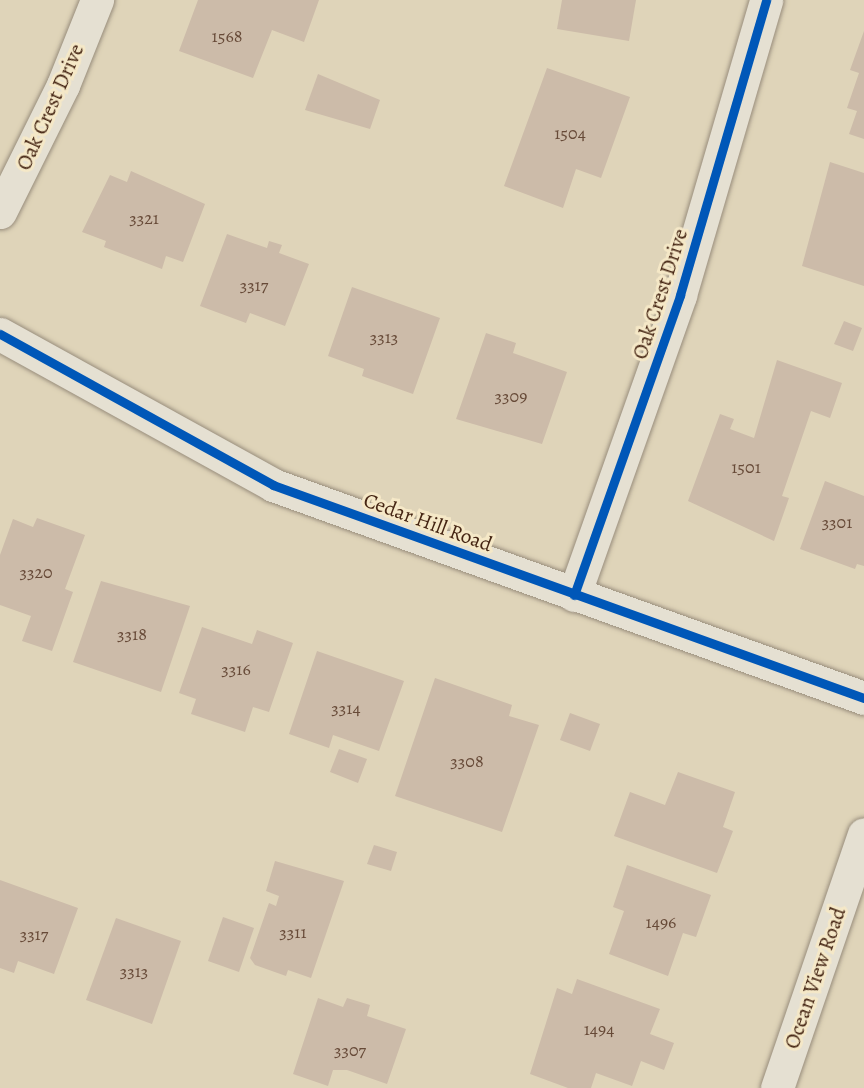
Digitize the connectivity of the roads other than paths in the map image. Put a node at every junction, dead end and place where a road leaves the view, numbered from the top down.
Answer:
1 (97, 0) edge
2 (766, 0) edge
3 (0, 212) edge
4 (0, 334) edge
5 (574, 595) junction
6 (864, 698) edge
7 (864, 834) edge
8 (777, 1088) edge

1 - 3 street, Oak Crest Drive
2 - 5 street, Oak Crest Drive
4 - 5 street, Cedar Hill Road
5 - 6 street, Cedar Hill Road
7 - 8 street, Ocean View Road

